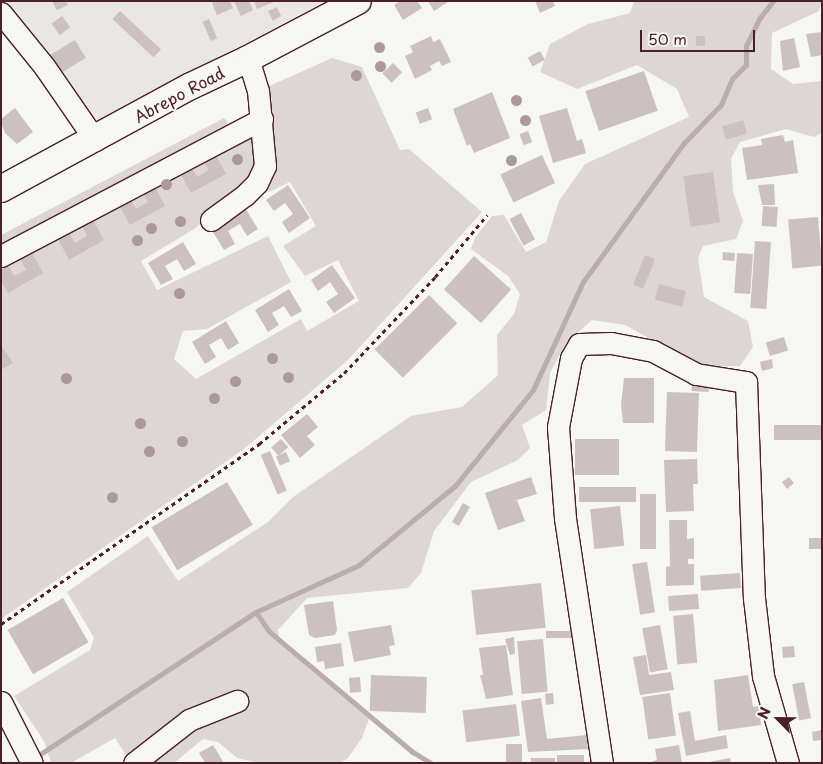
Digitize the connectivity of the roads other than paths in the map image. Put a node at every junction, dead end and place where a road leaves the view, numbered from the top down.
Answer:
1 (358, 1) edge
2 (1, 13) edge
3 (248, 59) junction
4 (262, 119) junction
5 (95, 140) junction
6 (1, 188) edge
7 (212, 220) dead end
8 (1, 256) edge
9 (237, 701) dead end
10 (1, 702) edge
11 (12, 733) edge
12 (32, 763) edge
13 (134, 763) edge
14 (602, 763) edge
15 (788, 763) edge

1 - 3 main road, Abrepo Road
2 - 5 street
3 - 4 street
3 - 5 main road, Abrepo Road
4 - 7 street
4 - 8 street
5 - 6 main road, Abrepo Road
9 - 13 street
10 - 11 street
11 - 12 street
14 - 15 street

